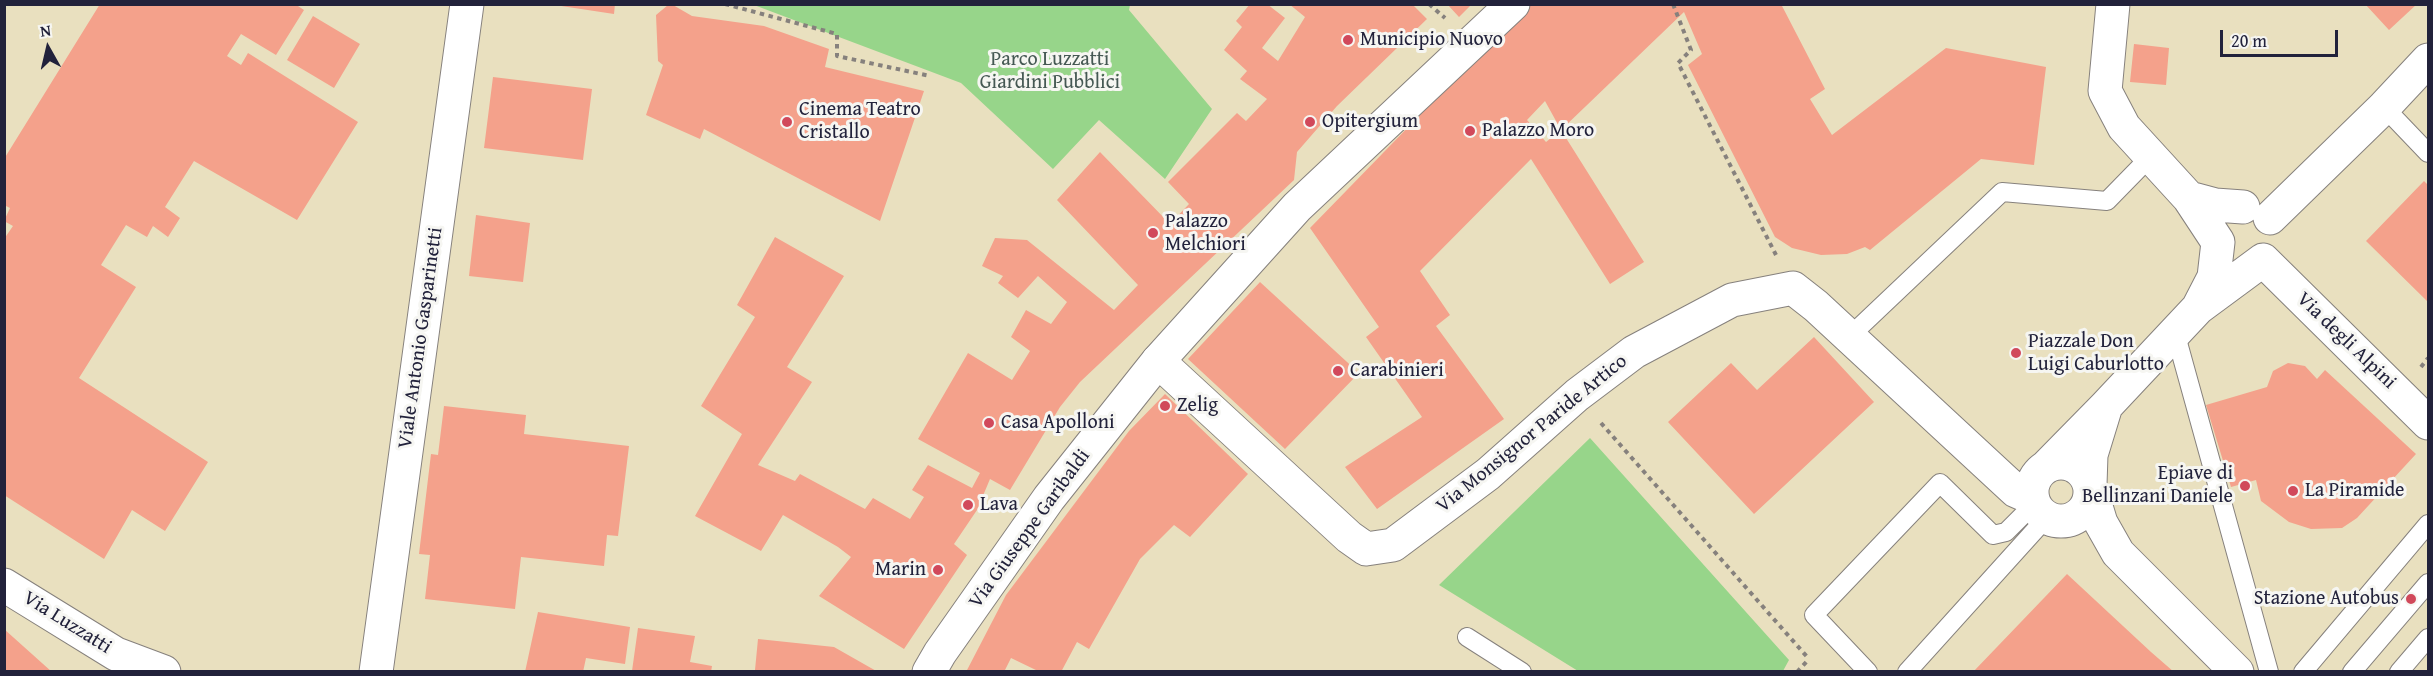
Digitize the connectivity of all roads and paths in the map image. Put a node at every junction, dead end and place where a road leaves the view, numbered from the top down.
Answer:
1 (467, 4) edge
2 (725, 4) edge
3 (1513, 4) edge
4 (1673, 4) edge
5 (2114, 4) edge
6 (2428, 60) edge
7 (930, 76) dead end
8 (2384, 107) junction
9 (2428, 153) edge
10 (2150, 157) junction
11 (2188, 198) junction
12 (2256, 213) junction
13 (2218, 242) junction
14 (2264, 261) junction
15 (1793, 288) junction
16 (2198, 308) junction
17 (2175, 332) junction
18 (1849, 337) junction
19 (1158, 361) junction
20 (1577, 395) junction
21 (2106, 406) junction
22 (2428, 423) edge
23 (2090, 488) junction
24 (2046, 494) junction
25 (2428, 524) edge
26 (2118, 553) junction
27 (2428, 583) edge
28 (4, 585) edge
29 (1467, 637) dead end
30 (2428, 638) edge
31 (1813, 654) dead end
32 (1809, 658) junction
33 (164, 672) edge
34 (376, 672) edge
35 (929, 672) edge
36 (1522, 672) edge
37 (1797, 672) edge
38 (1868, 672) edge
39 (1907, 672) edge
40 (2237, 672) edge
41 (2269, 672) edge
42 (2303, 672) edge
43 (2352, 672) edge
44 (2399, 672) edge

1 - 34 street, Viale Antonio Gasparinetti
2 - 7 path
3 - 19 street, Via Giuseppe Garibaldi
4 - 15 path
5 - 10 street
6 - 8 street
8 - 9 lane
8 - 12 street
10 - 11 street
10 - 18 lane
11 - 12 street
11 - 13 street
12 - 13 street
12 - 14 street
13 - 14 street
13 - 16 street
14 - 16 street
14 - 22 street, Via degli Alpini
15 - 18 street
15 - 20 street, Via Monsignor Paride Artico
16 - 17 street
17 - 21 street
17 - 41 lane
18 - 24 street
19 - 20 street, Via Monsignor Paride Artico
19 - 35 street, Via Giuseppe Garibaldi
20 - 32 path
21 - 23 street
21 - 24 street
23 - 24 street
23 - 24 street
23 - 26 street
24 - 26 street
24 - 38 lane
24 - 39 lane
25 - 42 lane
26 - 40 street
27 - 43 lane
28 - 33 street, Via Luzzatti
29 - 36 lane
30 - 44 lane
31 - 32 path
32 - 37 path

